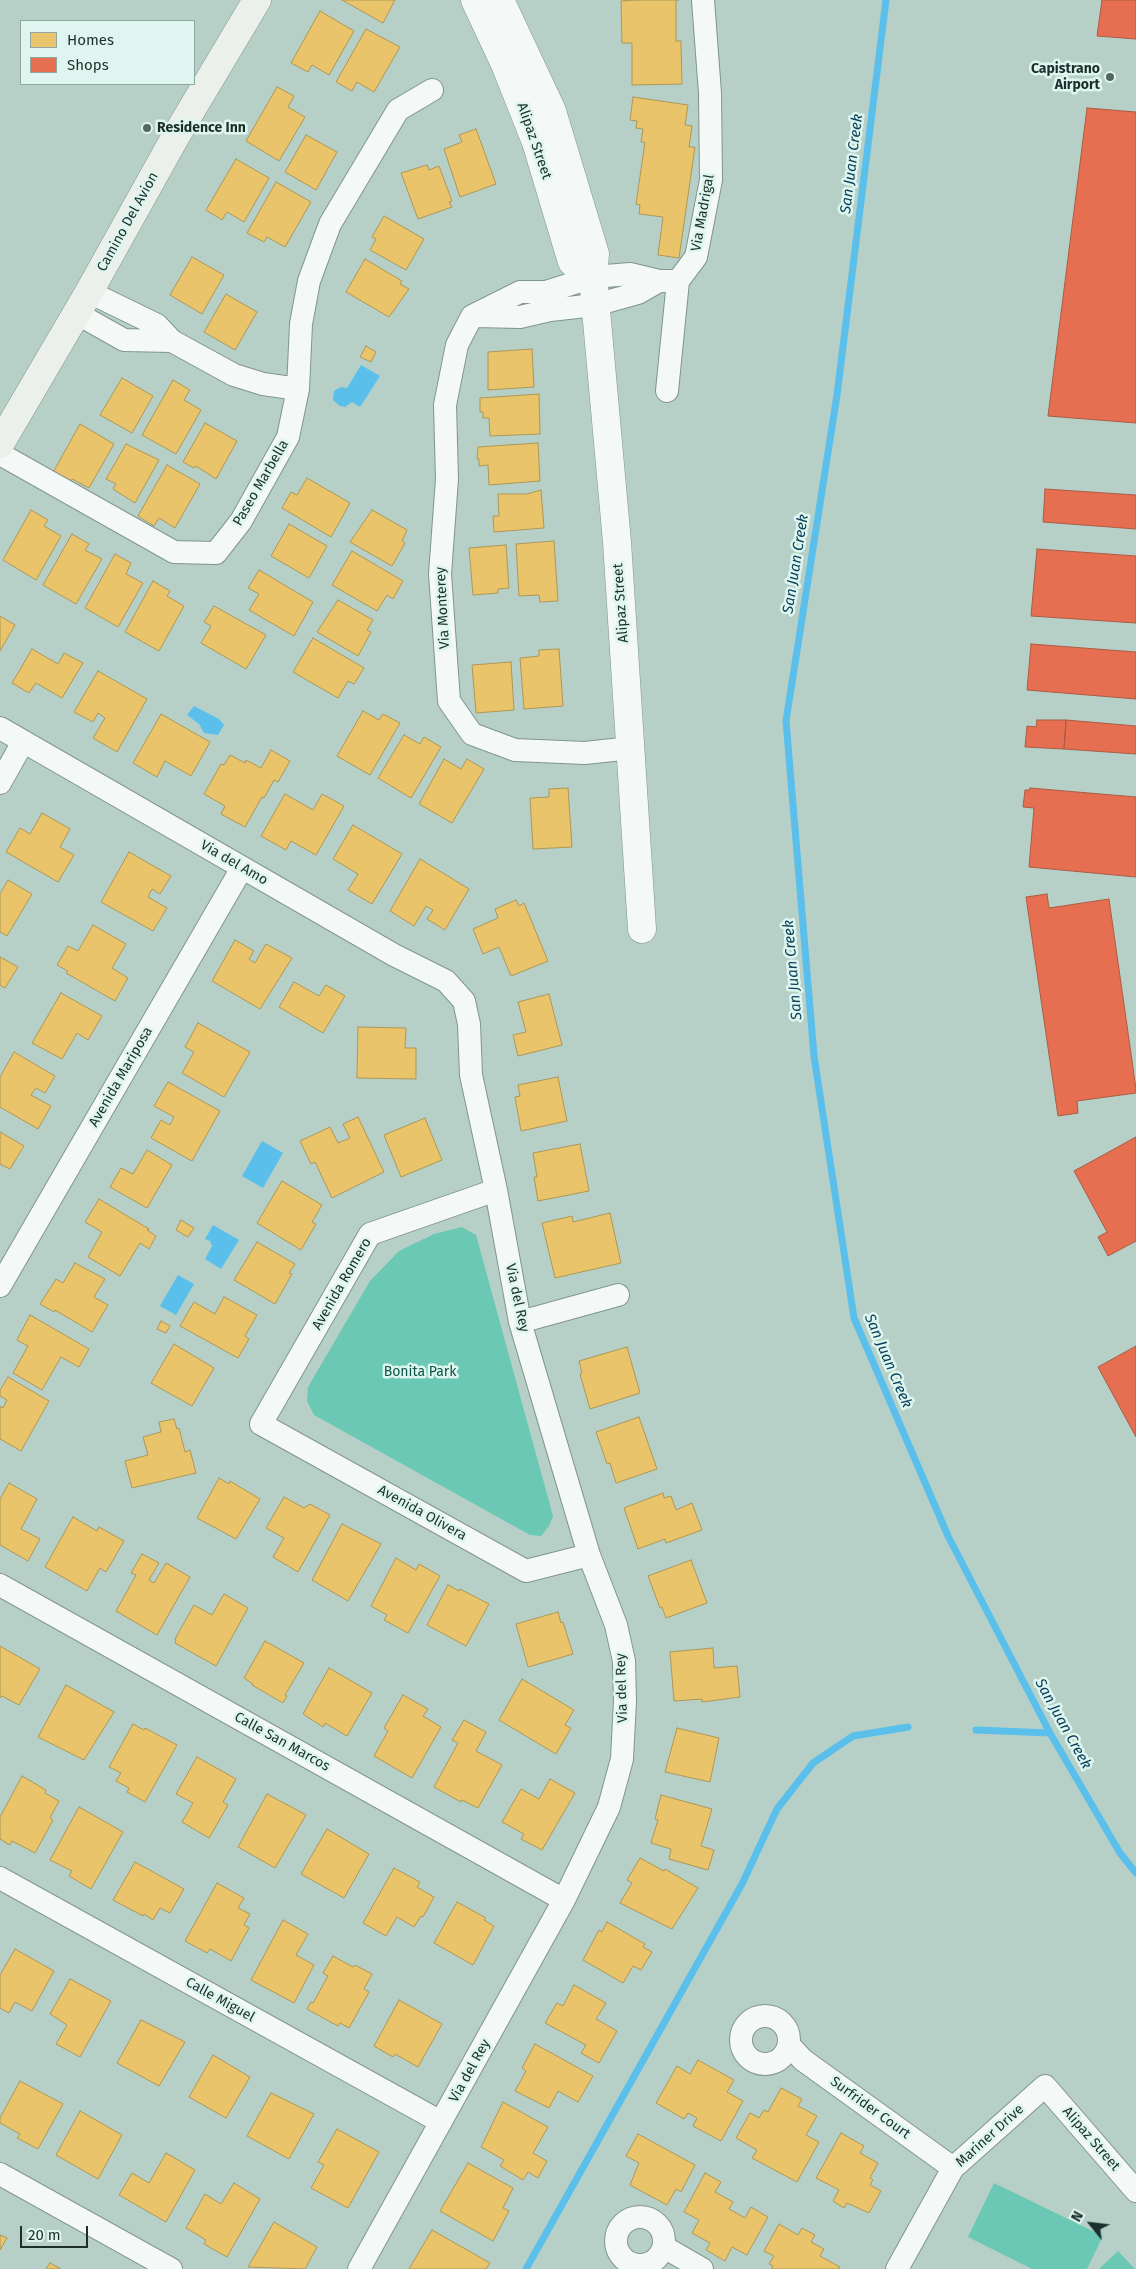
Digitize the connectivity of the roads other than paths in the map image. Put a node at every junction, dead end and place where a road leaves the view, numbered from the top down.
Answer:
1 (257, 0) edge
2 (475, 0) edge
3 (500, 0) edge
4 (703, 0) edge
5 (432, 90) dead end
6 (593, 277) junction
7 (668, 281) junction
8 (83, 303) junction
9 (595, 305) junction
10 (472, 316) junction
11 (298, 389) junction
12 (667, 391) dead end
13 (0, 444) edge
14 (0, 454) edge
15 (0, 728) edge
16 (24, 742) junction
17 (631, 748) junction
18 (0, 783) edge
19 (242, 868) junction
20 (642, 929) dead end
21 (464, 1002) joint
22 (496, 1190) junction
23 (0, 1286) edge
24 (618, 1295) dead end
25 (520, 1322) junction
26 (261, 1424) joint
27 (589, 1555) junction
28 (0, 1585) edge
29 (0, 1878) edge
30 (564, 1900) junction
31 (789, 2045) dead end
32 (1045, 2086) joint
33 (441, 2122) junction
34 (954, 2168) junction
35 (0, 2174) edge
36 (1136, 2191) edge
37 (664, 2246) dead end
38 (171, 2269) edge
39 (359, 2269) edge
40 (702, 2269) edge
41 (897, 2269) edge

1 - 8 main road, Camino Del Avion
2 - 6 street, Alipaz Street
3 - 6 street, Alipaz Street
4 - 7 street, Via Madrigal
5 - 11 street, Paseo Marbella
6 - 7 street
6 - 9 street, Alipaz Street
6 - 10 street
7 - 9 street
7 - 12 street
8 - 11 street
8 - 13 main road, Camino Del Avion
9 - 10 street
9 - 17 street, Alipaz Street
10 - 17 street, Via Monterey
11 - 14 street, Paseo Marbella
15 - 16 street, Via del Amo
16 - 18 street
16 - 19 street, Via del Amo
17 - 20 street, Alipaz Street
19 - 21 street, Via del Amo
19 - 23 street, Avenida Mariposa
21 - 22 street, Via del Rey
22 - 25 street, Via del Rey
22 - 26 street, Avenida Romero
24 - 25 street
25 - 27 street, Via del Rey
26 - 27 street, Avenida Olivera
27 - 30 street, Via del Rey
28 - 30 street, Calle San Marcos
29 - 33 street, Calle Miguel
30 - 33 street, Via del Rey
31 - 34 street, Surfrider Court
32 - 34 street, Mariner Drive
32 - 36 street, Alipaz Street
33 - 39 street, Via del Rey
34 - 41 street, Mariner Drive
35 - 38 street
37 - 40 street

